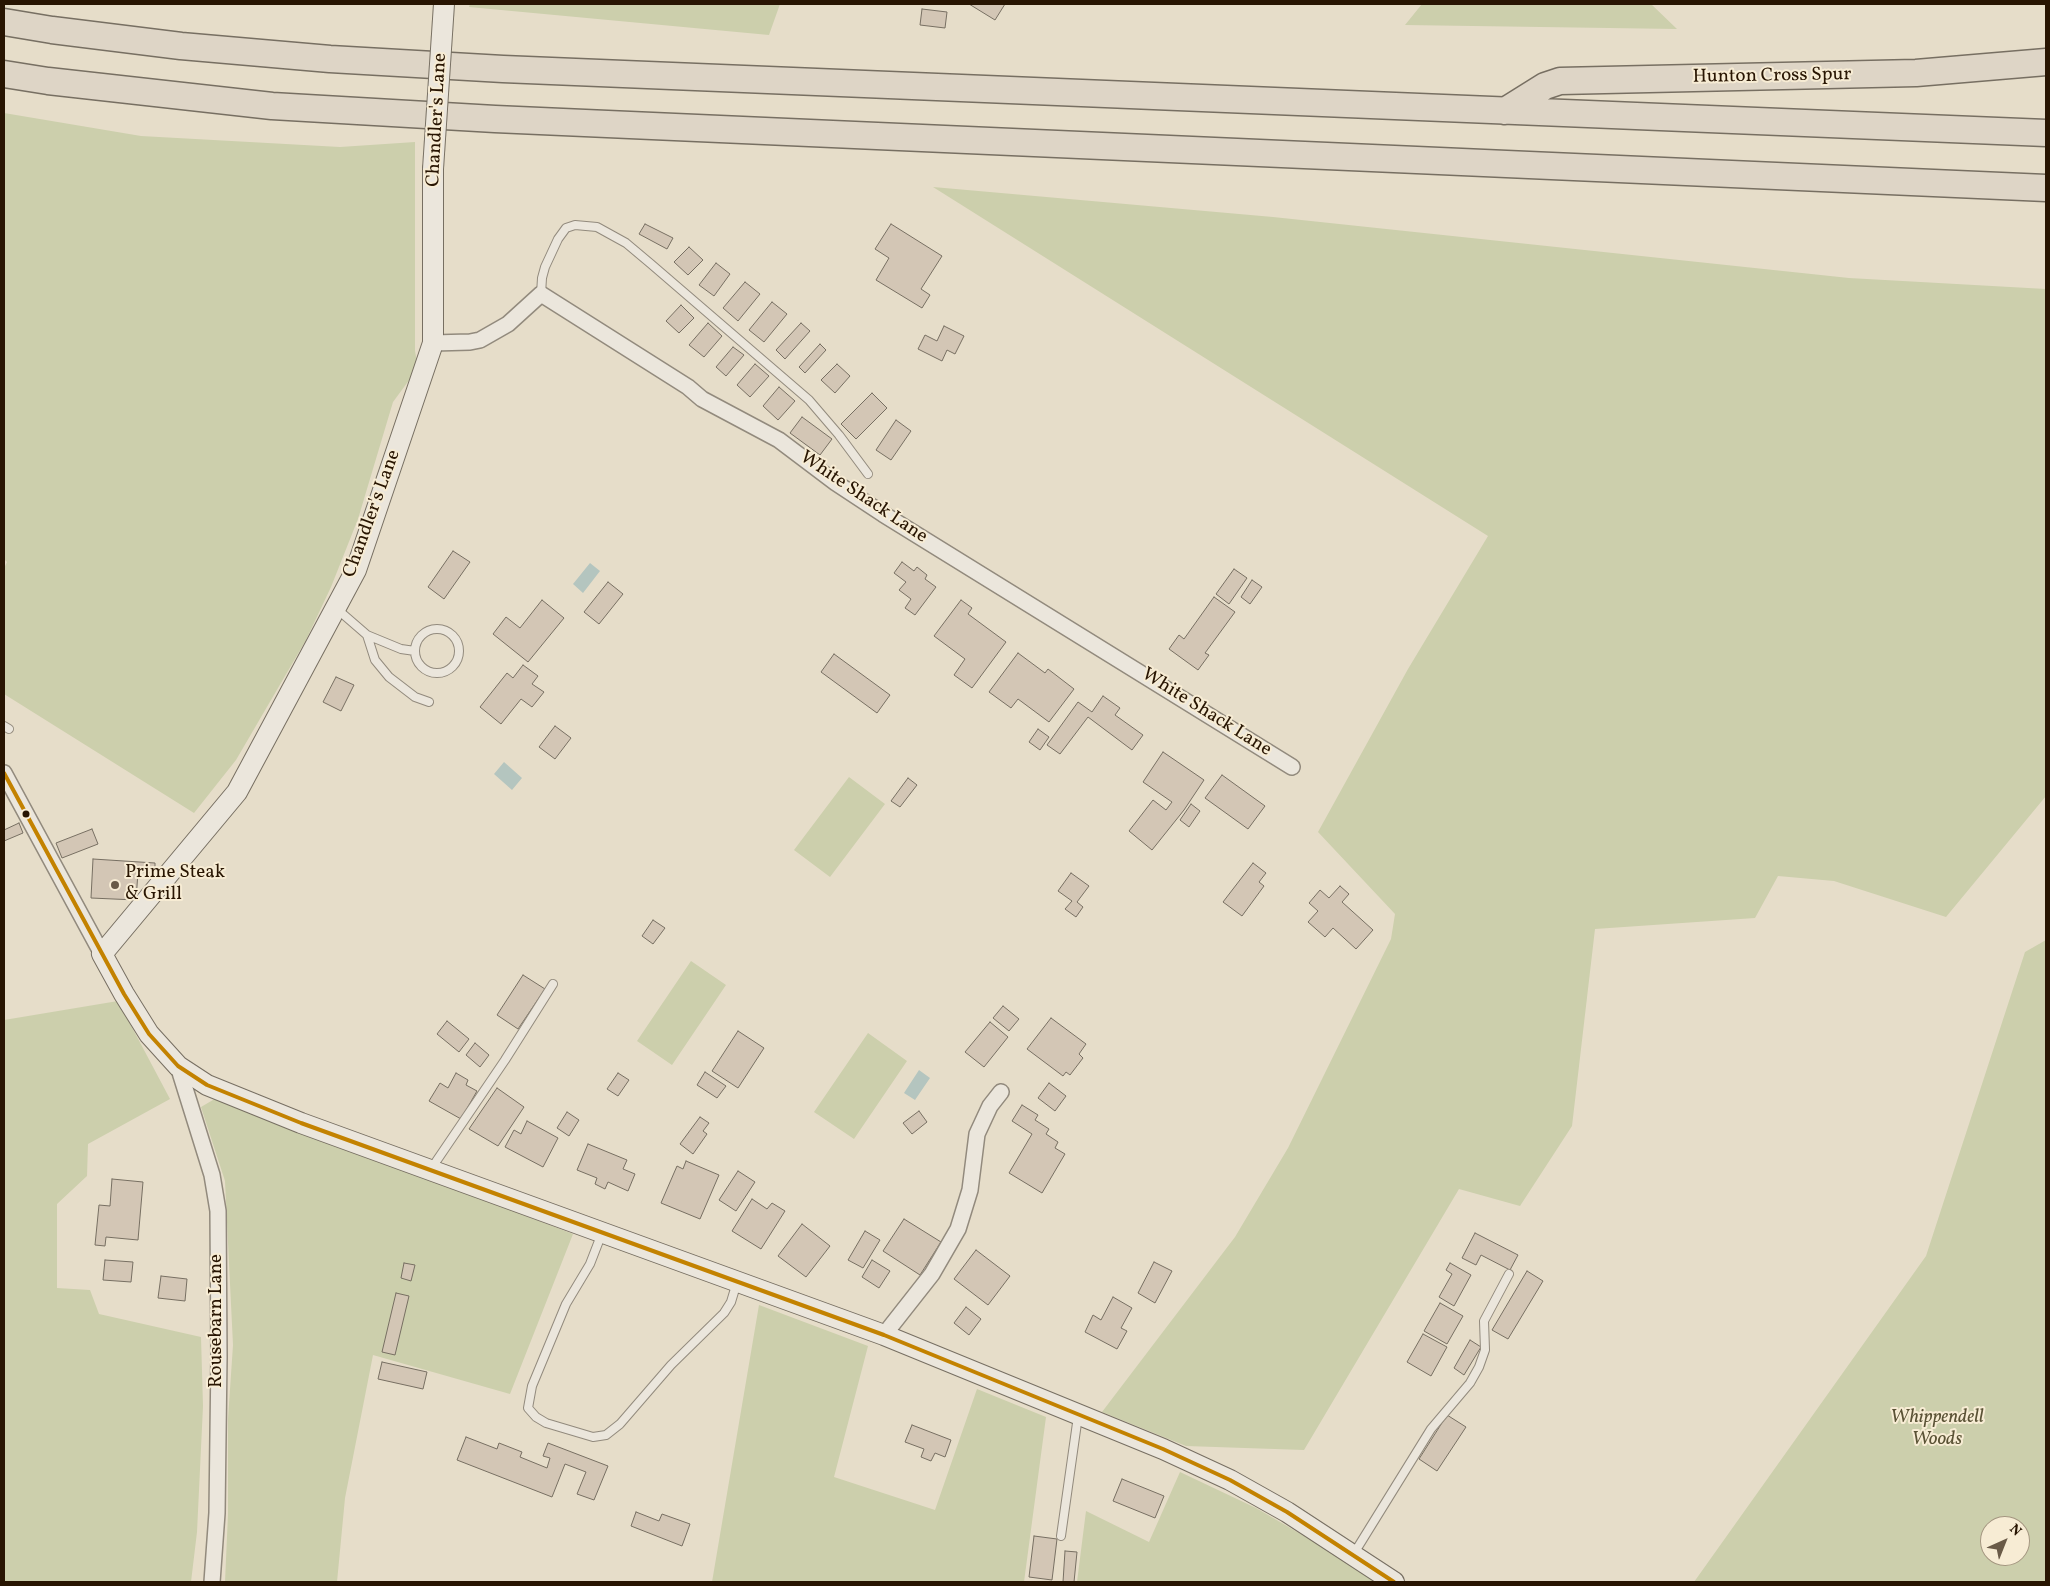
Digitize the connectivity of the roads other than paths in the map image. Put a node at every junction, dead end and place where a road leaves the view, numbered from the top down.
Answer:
1 (444, 4) edge
2 (4, 22) edge
3 (2046, 62) edge
4 (4, 74) edge
5 (1505, 111) junction
6 (2046, 133) edge
7 (2046, 188) edge
8 (541, 294) junction
9 (433, 343) junction
10 (868, 474) dead end
11 (336, 608) junction
12 (367, 635) junction
13 (415, 651) junction
14 (429, 702) dead end
15 (1292, 767) dead end
16 (4, 773) edge
17 (102, 954) junction
18 (553, 984) dead end
19 (178, 1066) junction
20 (1001, 1092) dead end
21 (430, 1170) junction
22 (602, 1233) junction
23 (1509, 1274) dead end
24 (737, 1282) junction
25 (884, 1335) junction
26 (1078, 1414) junction
27 (1061, 1536) dead end
28 (1352, 1556) junction
29 (212, 1582) edge
30 (1394, 1582) edge

1 - 9 street, Chandler's Lane, bridge
2 - 5 highway
3 - 5 highway, Hunton Cross Spur
4 - 7 highway
5 - 6 highway
8 - 9 street
8 - 10 lane
8 - 15 street, White Shack Lane
9 - 11 street, Chandler's Lane
11 - 12 lane
11 - 17 street, Chandler's Lane
12 - 13 lane
12 - 14 lane
13 - 13 lane
16 - 17 street
17 - 19 street
18 - 21 lane
19 - 21 street
19 - 29 street, Rousebarn Lane
20 - 25 street
21 - 22 street
22 - 24 street
22 - 24 lane
23 - 28 lane
24 - 25 street
25 - 26 street
26 - 27 lane
26 - 28 street
28 - 30 street

